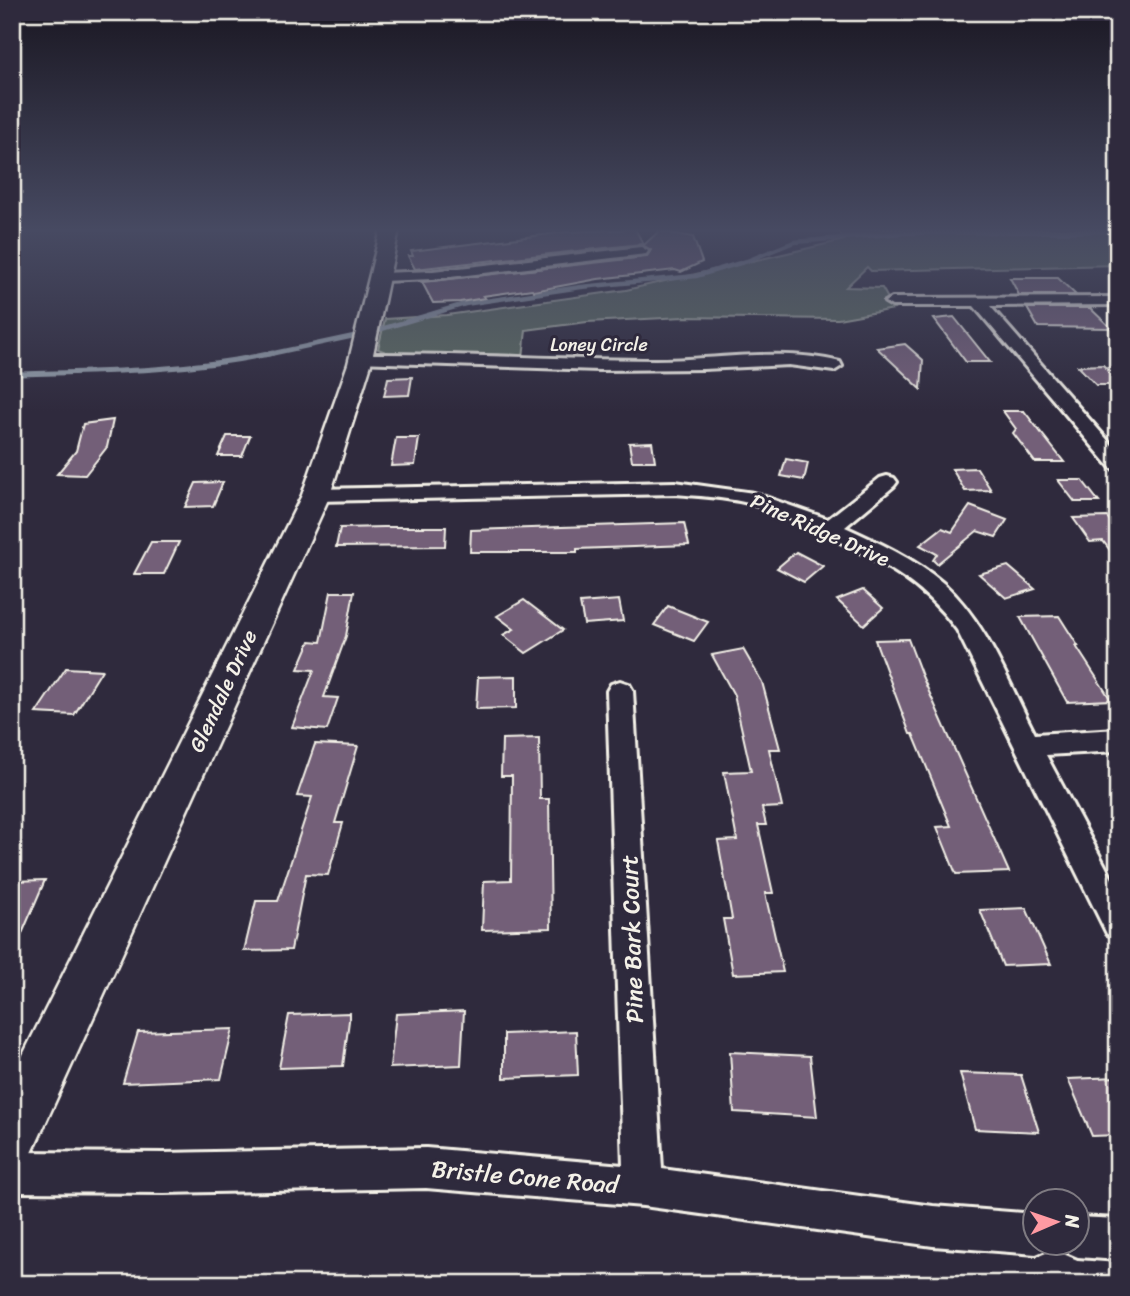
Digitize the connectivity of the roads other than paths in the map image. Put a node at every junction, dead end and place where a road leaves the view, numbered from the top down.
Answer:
1 (379, 289) edge
2 (1118, 301) edge
3 (892, 302) dead end
4 (978, 302) junction
5 (362, 359) junction
6 (834, 366) dead end
7 (1118, 464) edge
8 (887, 482) dead end
9 (316, 495) junction
10 (829, 529) junction
11 (621, 691) dead end
12 (1118, 740) edge
13 (1029, 745) junction
14 (1118, 923) edge
15 (12, 1136) edge
16 (12, 1172) edge
17 (643, 1186) junction
18 (1021, 1233) edge
19 (1092, 1238) edge
20 (1118, 1240) edge

1 - 5 street, Glendale Drive
2 - 4 street
3 - 4 street
4 - 7 street
5 - 6 street, Loney Circle
5 - 9 street, Glendale Drive
8 - 10 street
9 - 10 street, Pine Ridge Drive
9 - 15 street, Glendale Drive
10 - 13 street, Pine Ridge Drive
11 - 17 street, Pine Bark Court
12 - 13 street
13 - 14 street, Pine Ridge Drive
16 - 17 street, Bristle Cone Road
17 - 18 street, Bristle Cone Road
19 - 20 street

